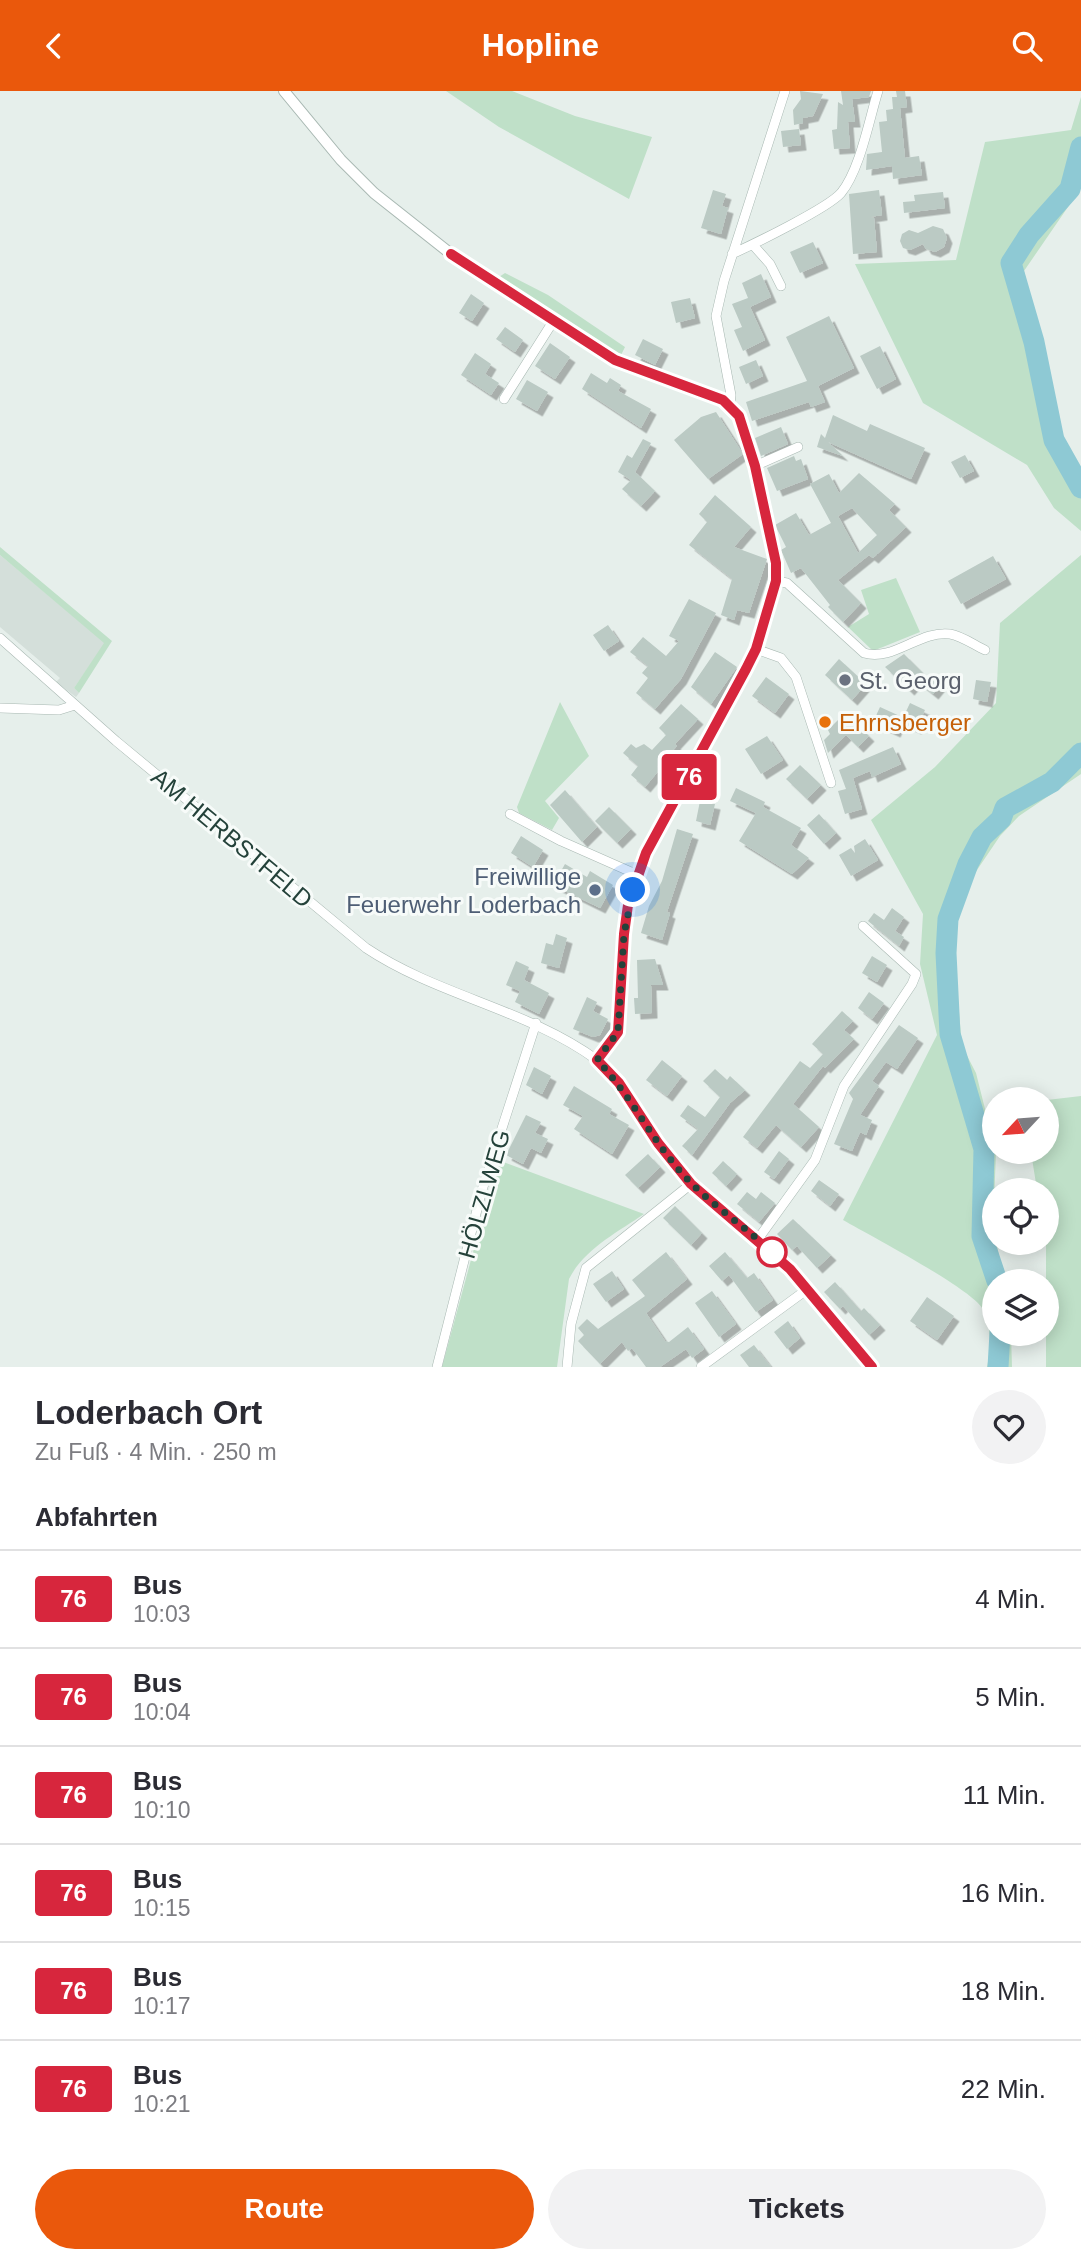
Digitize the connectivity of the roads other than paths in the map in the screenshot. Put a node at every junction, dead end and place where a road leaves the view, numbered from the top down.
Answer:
1 (284, 91) edge
2 (786, 91) edge
3 (878, 91) edge
4 (754, 246) junction
5 (732, 254) junction
6 (781, 286) dead end
7 (554, 320) junction
8 (504, 399) dead end
9 (730, 404) junction
10 (798, 447) dead end
11 (755, 466) junction
12 (776, 581) junction
13 (0, 638) edge
14 (756, 649) junction
15 (985, 650) dead end
16 (75, 705) junction
17 (0, 708) edge
18 (831, 783) dead end
19 (510, 814) dead end
20 (638, 875) junction
21 (863, 926) dead end
22 (536, 1023) junction
23 (597, 1060) junction
24 (691, 1184) junction
25 (758, 1239) junction
26 (808, 1289) junction
27 (437, 1367) edge
28 (567, 1367) edge
29 (701, 1367) edge
30 (872, 1367) edge

1 - 7 street
2 - 5 street
3 - 4 street
4 - 5 street
4 - 6 street
5 - 9 street
7 - 8 street
7 - 9 street
9 - 11 street
10 - 11 street
11 - 12 street
12 - 14 street
12 - 15 street
13 - 16 street, AM HERBSTFELD
14 - 18 street
14 - 20 street
16 - 17 street
16 - 22 street, AM HERBSTFELD
19 - 20 street
20 - 23 street
21 - 25 street
22 - 23 street, AM HERBSTFELD
22 - 27 street, HÖLZLWEG
23 - 24 street
24 - 25 street
24 - 28 street
25 - 26 street
26 - 29 street
26 - 30 street

